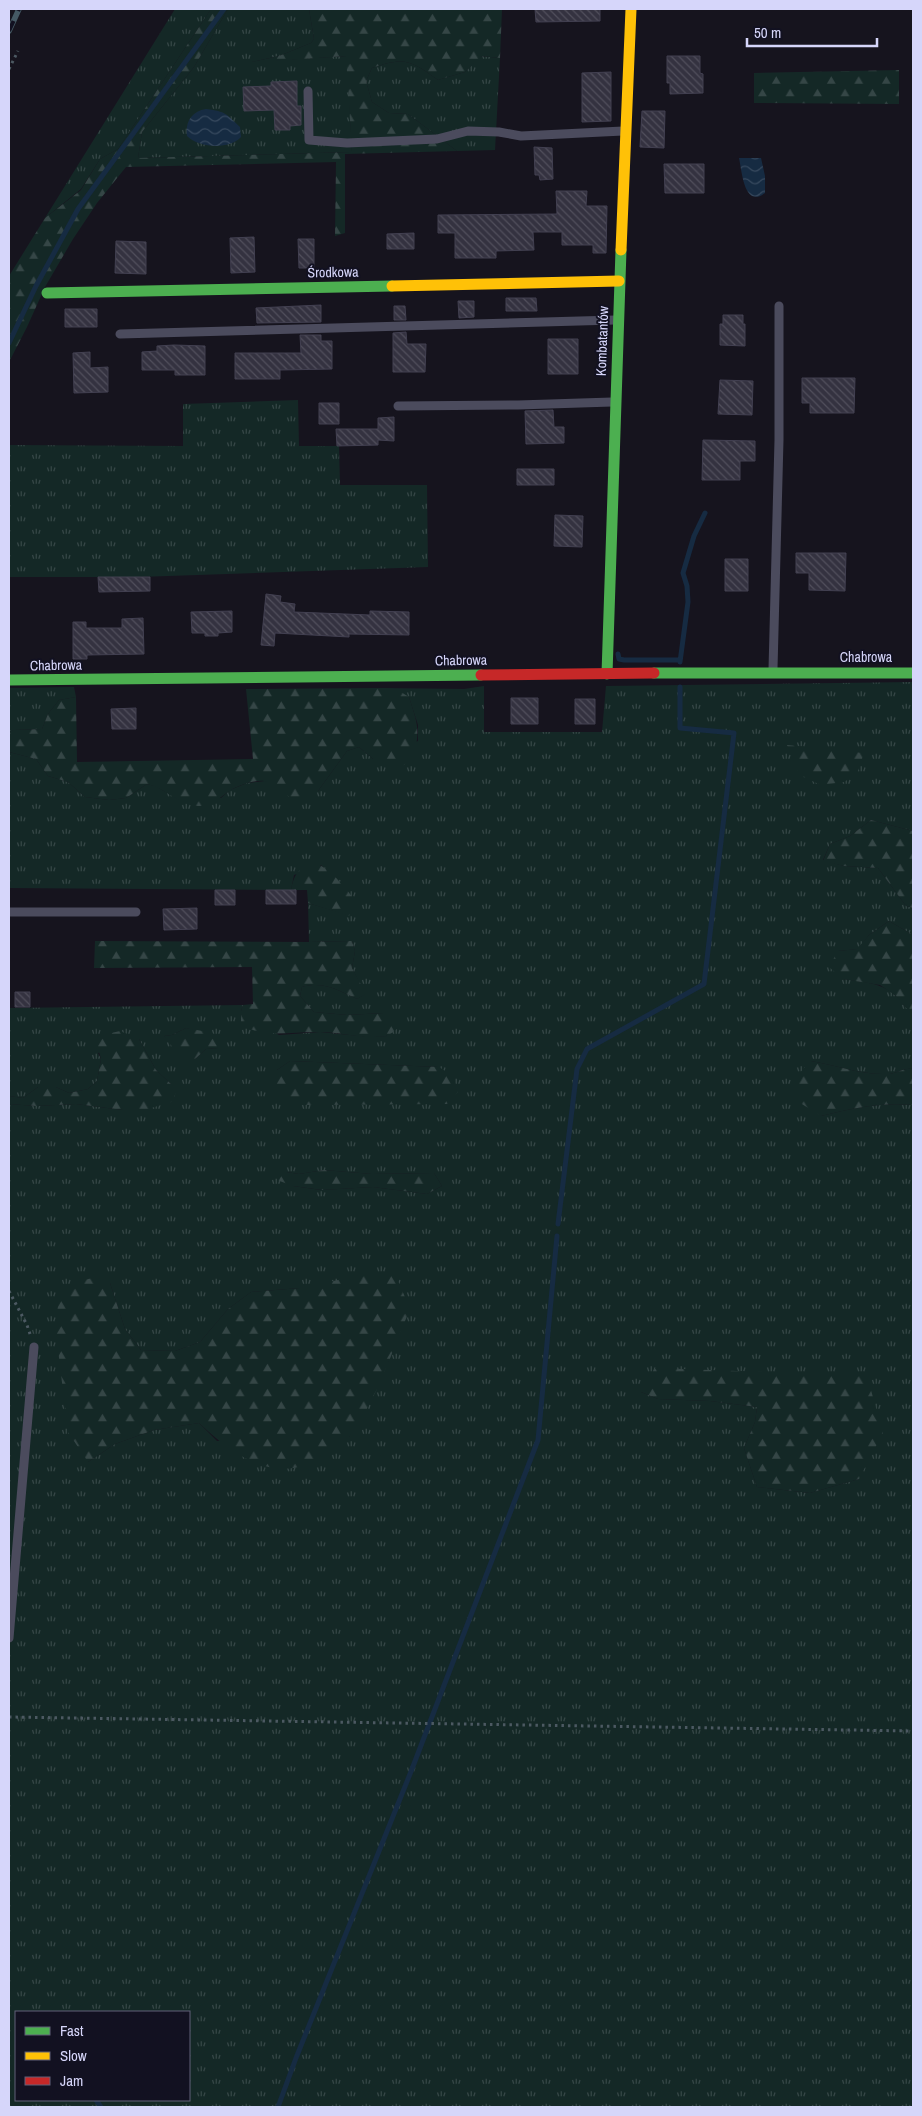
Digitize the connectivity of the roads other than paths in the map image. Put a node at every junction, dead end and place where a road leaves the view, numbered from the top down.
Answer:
1 (631, 9) edge
2 (308, 91) dead end
3 (626, 131) junction
4 (619, 281) junction
5 (47, 293) dead end
6 (778, 306) dead end
7 (618, 320) junction
8 (120, 334) dead end
9 (615, 402) junction
10 (398, 406) dead end
11 (772, 672) junction
12 (913, 673) edge
13 (607, 674) junction
14 (9, 680) edge
15 (9, 912) edge
16 (136, 912) dead end
17 (34, 1347) road end
18 (9, 1638) edge

1 - 3 street, Kombatantów
2 - 3 lane
3 - 4 street, Kombatantów
4 - 5 street, Środkowa
4 - 7 street, Kombatantów
6 - 11 lane
7 - 8 lane
7 - 9 street, Kombatantów
9 - 10 lane
9 - 13 street, Kombatantów
11 - 12 street, Chabrowa
11 - 13 street, Chabrowa
13 - 14 street, Chabrowa
15 - 16 lane
17 - 18 lane

